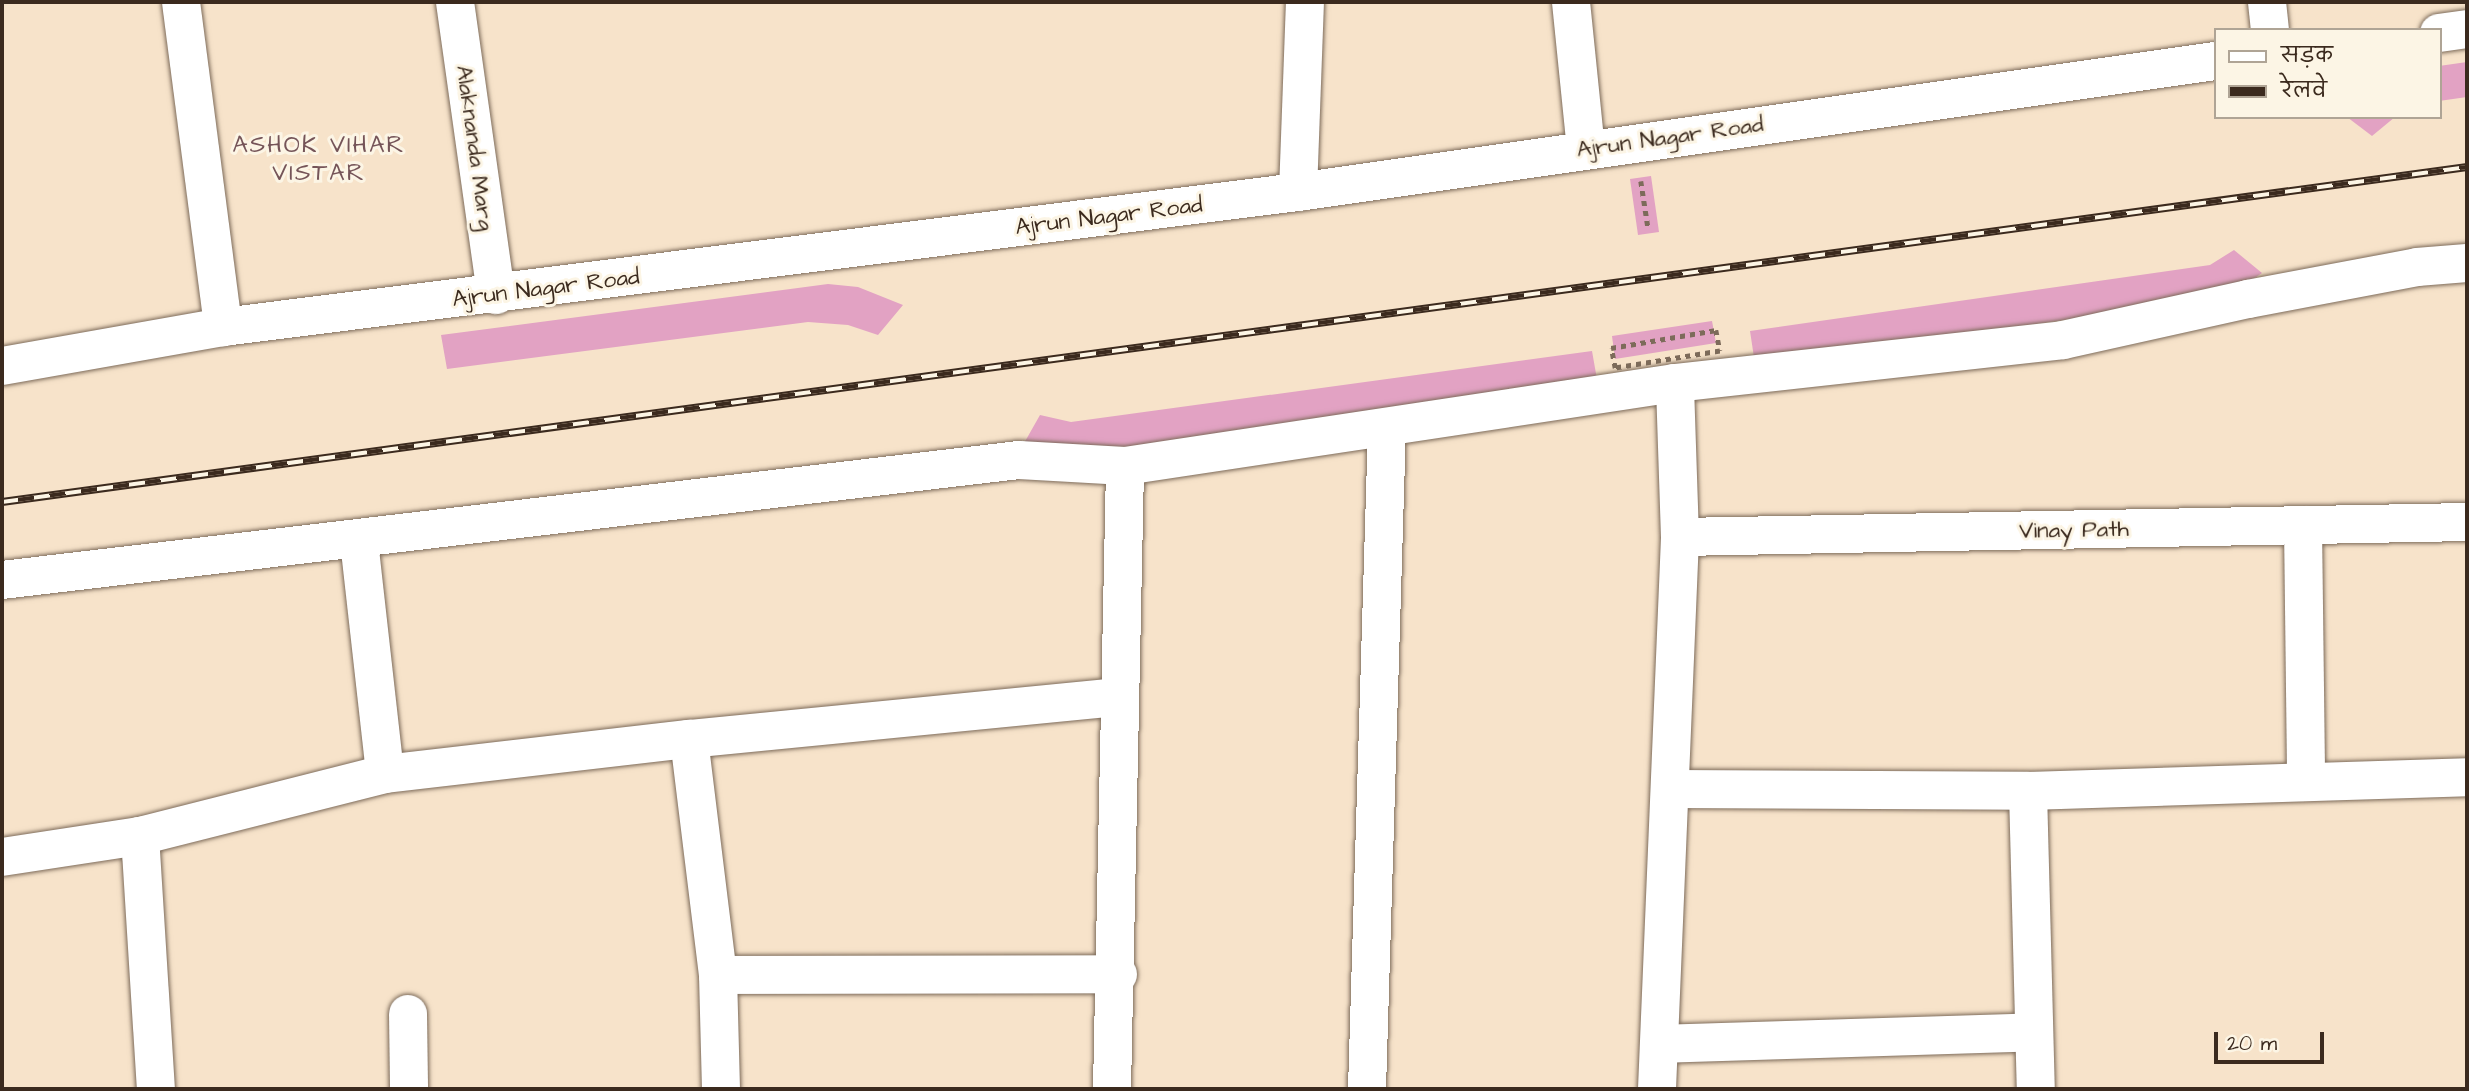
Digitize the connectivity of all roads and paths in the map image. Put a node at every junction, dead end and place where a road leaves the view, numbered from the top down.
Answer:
1 (181, 2) edge
2 (455, 2) edge
3 (1305, 2) edge
4 (1571, 2) edge
5 (2267, 2) edge
6 (2270, 28) edge
7 (2467, 29) edge
8 (2441, 33) edge
9 (2214, 61) edge
10 (1636, 142) junction
11 (1586, 149) junction
12 (1298, 192) junction
13 (1648, 227) dead end
14 (2467, 263) edge
15 (496, 295) junction
16 (223, 327) junction
17 (1716, 330) dead end
18 (1612, 348) dead end
19 (2, 366) edge
20 (1675, 383) junction
21 (1387, 427) junction
22 (1125, 466) junction
23 (2467, 522) edge
24 (2303, 526) junction
25 (1680, 537) junction
26 (359, 541) junction
27 (2, 580) edge
28 (1118, 697) junction
29 (690, 739) junction
30 (386, 774) junction
31 (2467, 777) edge
32 (2306, 782) junction
33 (1672, 789) junction
34 (2028, 791) junction
35 (140, 836) junction
36 (2, 857) edge
37 (1118, 974) junction
38 (719, 975) junction
39 (408, 1014) dead end
40 (2034, 1032) junction
41 (1660, 1044) junction
42 (156, 1089) edge
43 (409, 1089) edge
44 (721, 1089) edge
45 (1112, 1089) edge
46 (1367, 1089) edge
47 (1657, 1089) edge
48 (2036, 1089) edge

1 - 16 street
2 - 15 street, Alaknanda Marg
3 - 12 street
4 - 11 street
5 - 6 street
7 - 8 street
9 - 10 street, Ajrun Nagar Road
10 - 11 street, Ajrun Nagar Road
10 - 13 path
11 - 12 street, Ajrun Nagar Road
12 - 15 street, Ajrun Nagar Road
14 - 20 street
15 - 16 street, Ajrun Nagar Road
16 - 19 street, Ajrun Nagar Road
17 - 18 path
20 - 21 street
20 - 25 street
21 - 22 street
21 - 46 street
22 - 26 street
22 - 28 street
23 - 24 street, Vinay Path
24 - 25 street, Vinay Path
24 - 32 street
25 - 33 street
26 - 27 street
26 - 30 street
28 - 29 street
28 - 37 street
29 - 30 street
29 - 38 street
30 - 35 street
31 - 32 street
32 - 34 street
33 - 34 street
33 - 41 street
34 - 40 street
35 - 36 street
35 - 42 street
37 - 38 street
37 - 45 street
38 - 44 street
39 - 43 street
40 - 41 street
40 - 48 street
41 - 47 street

